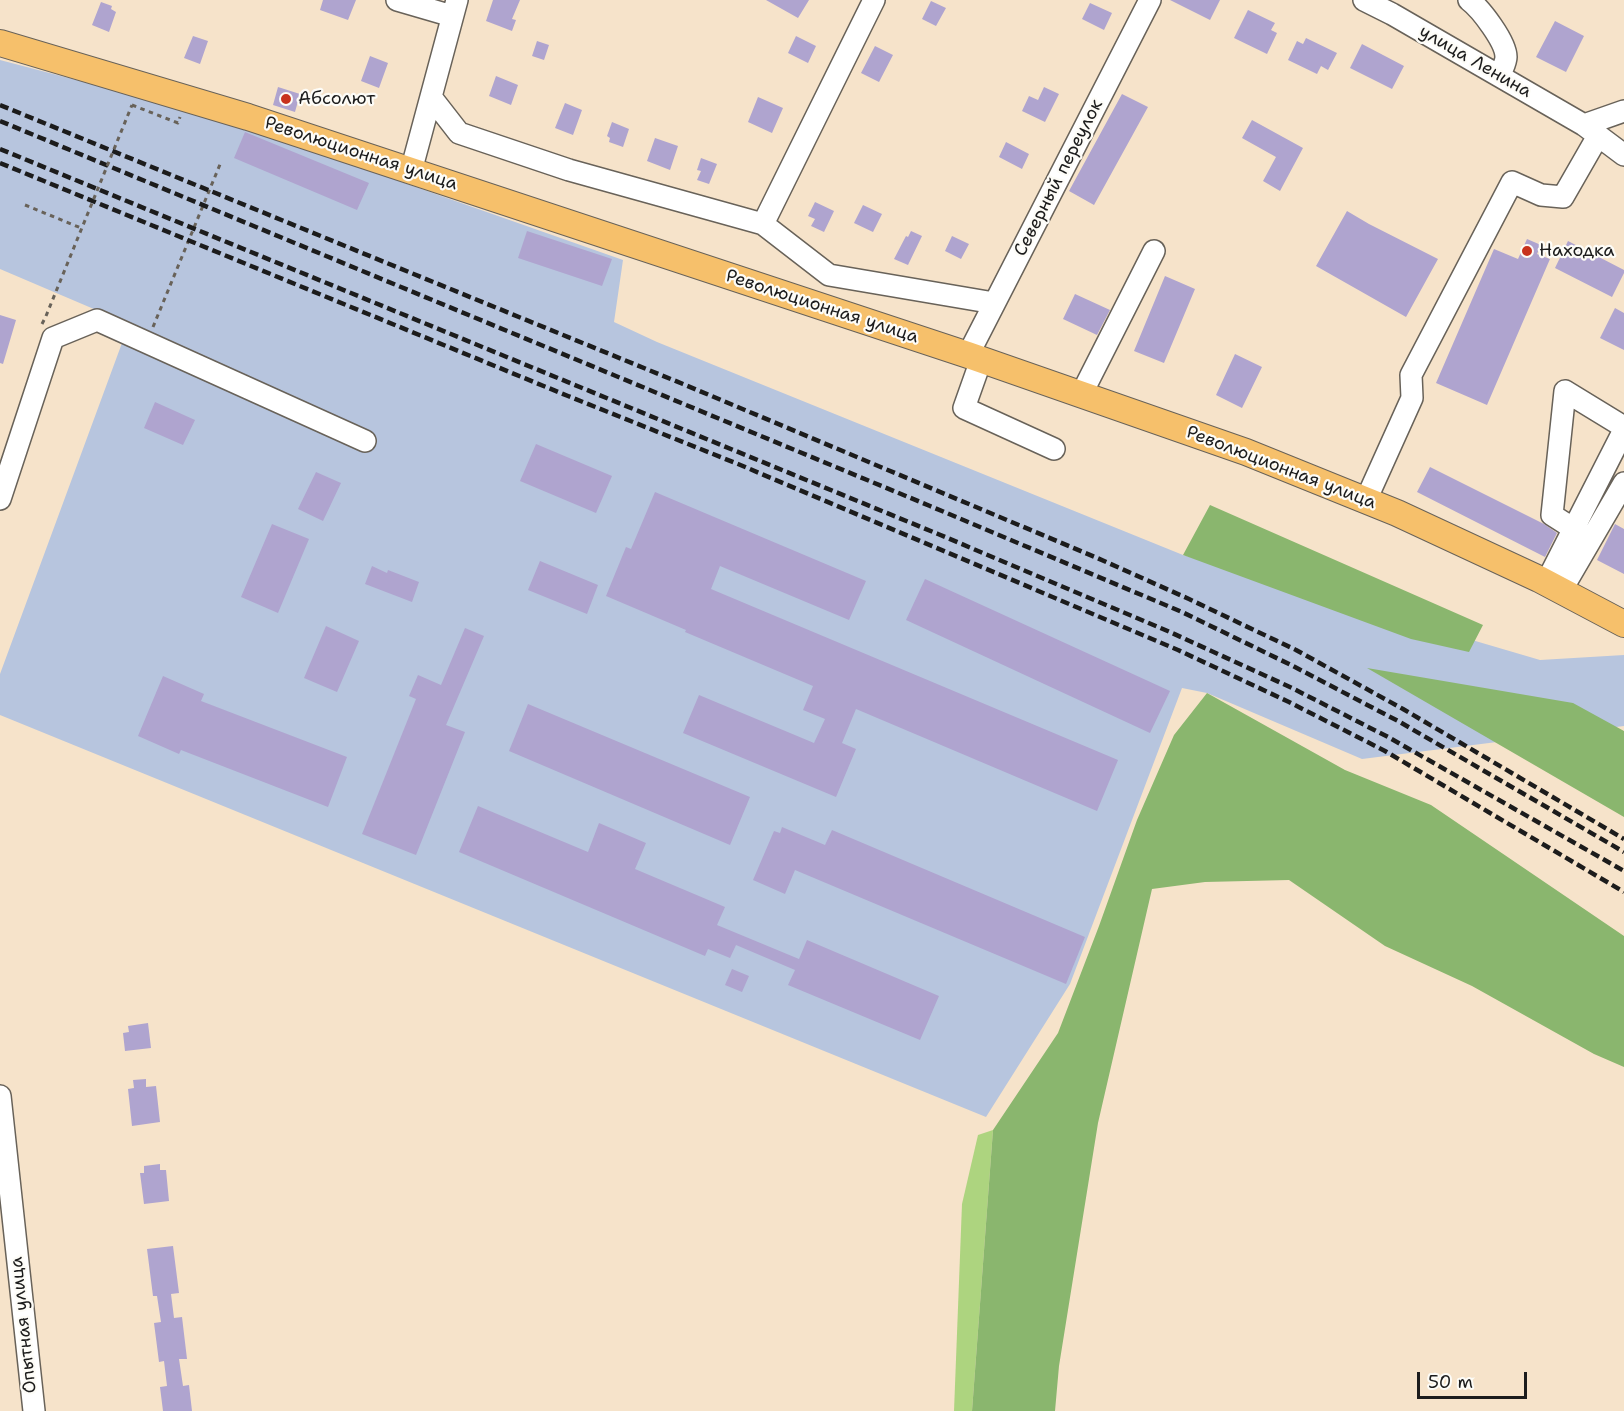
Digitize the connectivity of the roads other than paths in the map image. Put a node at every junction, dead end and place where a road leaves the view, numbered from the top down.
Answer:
1 (397, 0) edge
2 (873, 0) edge
3 (1150, 0) edge
4 (1364, 0) edge
5 (1470, 0) edge
6 (455, 8) edge
7 (0, 43) edge
8 (1500, 76) junction
9 (431, 97) junction
10 (1624, 111) edge
11 (1591, 130) junction
12 (1624, 155) edge
13 (411, 171) junction
14 (763, 224) junction
15 (1154, 251) dead end
16 (830, 275) junction
17 (994, 303) junction
18 (818, 306) junction
19 (974, 358) junction
20 (1081, 395) junction
21 (1624, 428) edge
22 (365, 441) dead end
23 (1054, 449) dead end
24 (1624, 483) edge
25 (0, 499) edge
26 (1366, 500) junction
27 (1618, 508) edge
28 (1574, 529) junction
29 (1554, 587) junction
30 (1624, 624) edge
31 (0, 1096) edge
32 (34, 1411) edge

1 - 6 street
2 - 14 street
3 - 17 street, Северный переулок
4 - 8 street, улица Ленина
5 - 8 street
6 - 9 street
7 - 13 main road, Революционная улица
8 - 11 street, улица Ленина
9 - 13 street
9 - 14 street
10 - 11 street
11 - 12 street, улица Ленина
11 - 26 street
13 - 18 main road, Революционная улица
14 - 16 street
15 - 20 street
16 - 17 street
16 - 18 street
17 - 19 street, Северный переулок
18 - 19 main road, Революционная улица
19 - 20 main road, Революционная улица
19 - 23 street, Северный переулок
20 - 26 main road, Революционная улица
21 - 28 street
21 - 28 street
22 - 25 street
24 - 27 street
26 - 29 main road, Революционная улица
27 - 29 street
28 - 29 street
29 - 30 main road, Революционная улица
31 - 32 street, Опытная улица

